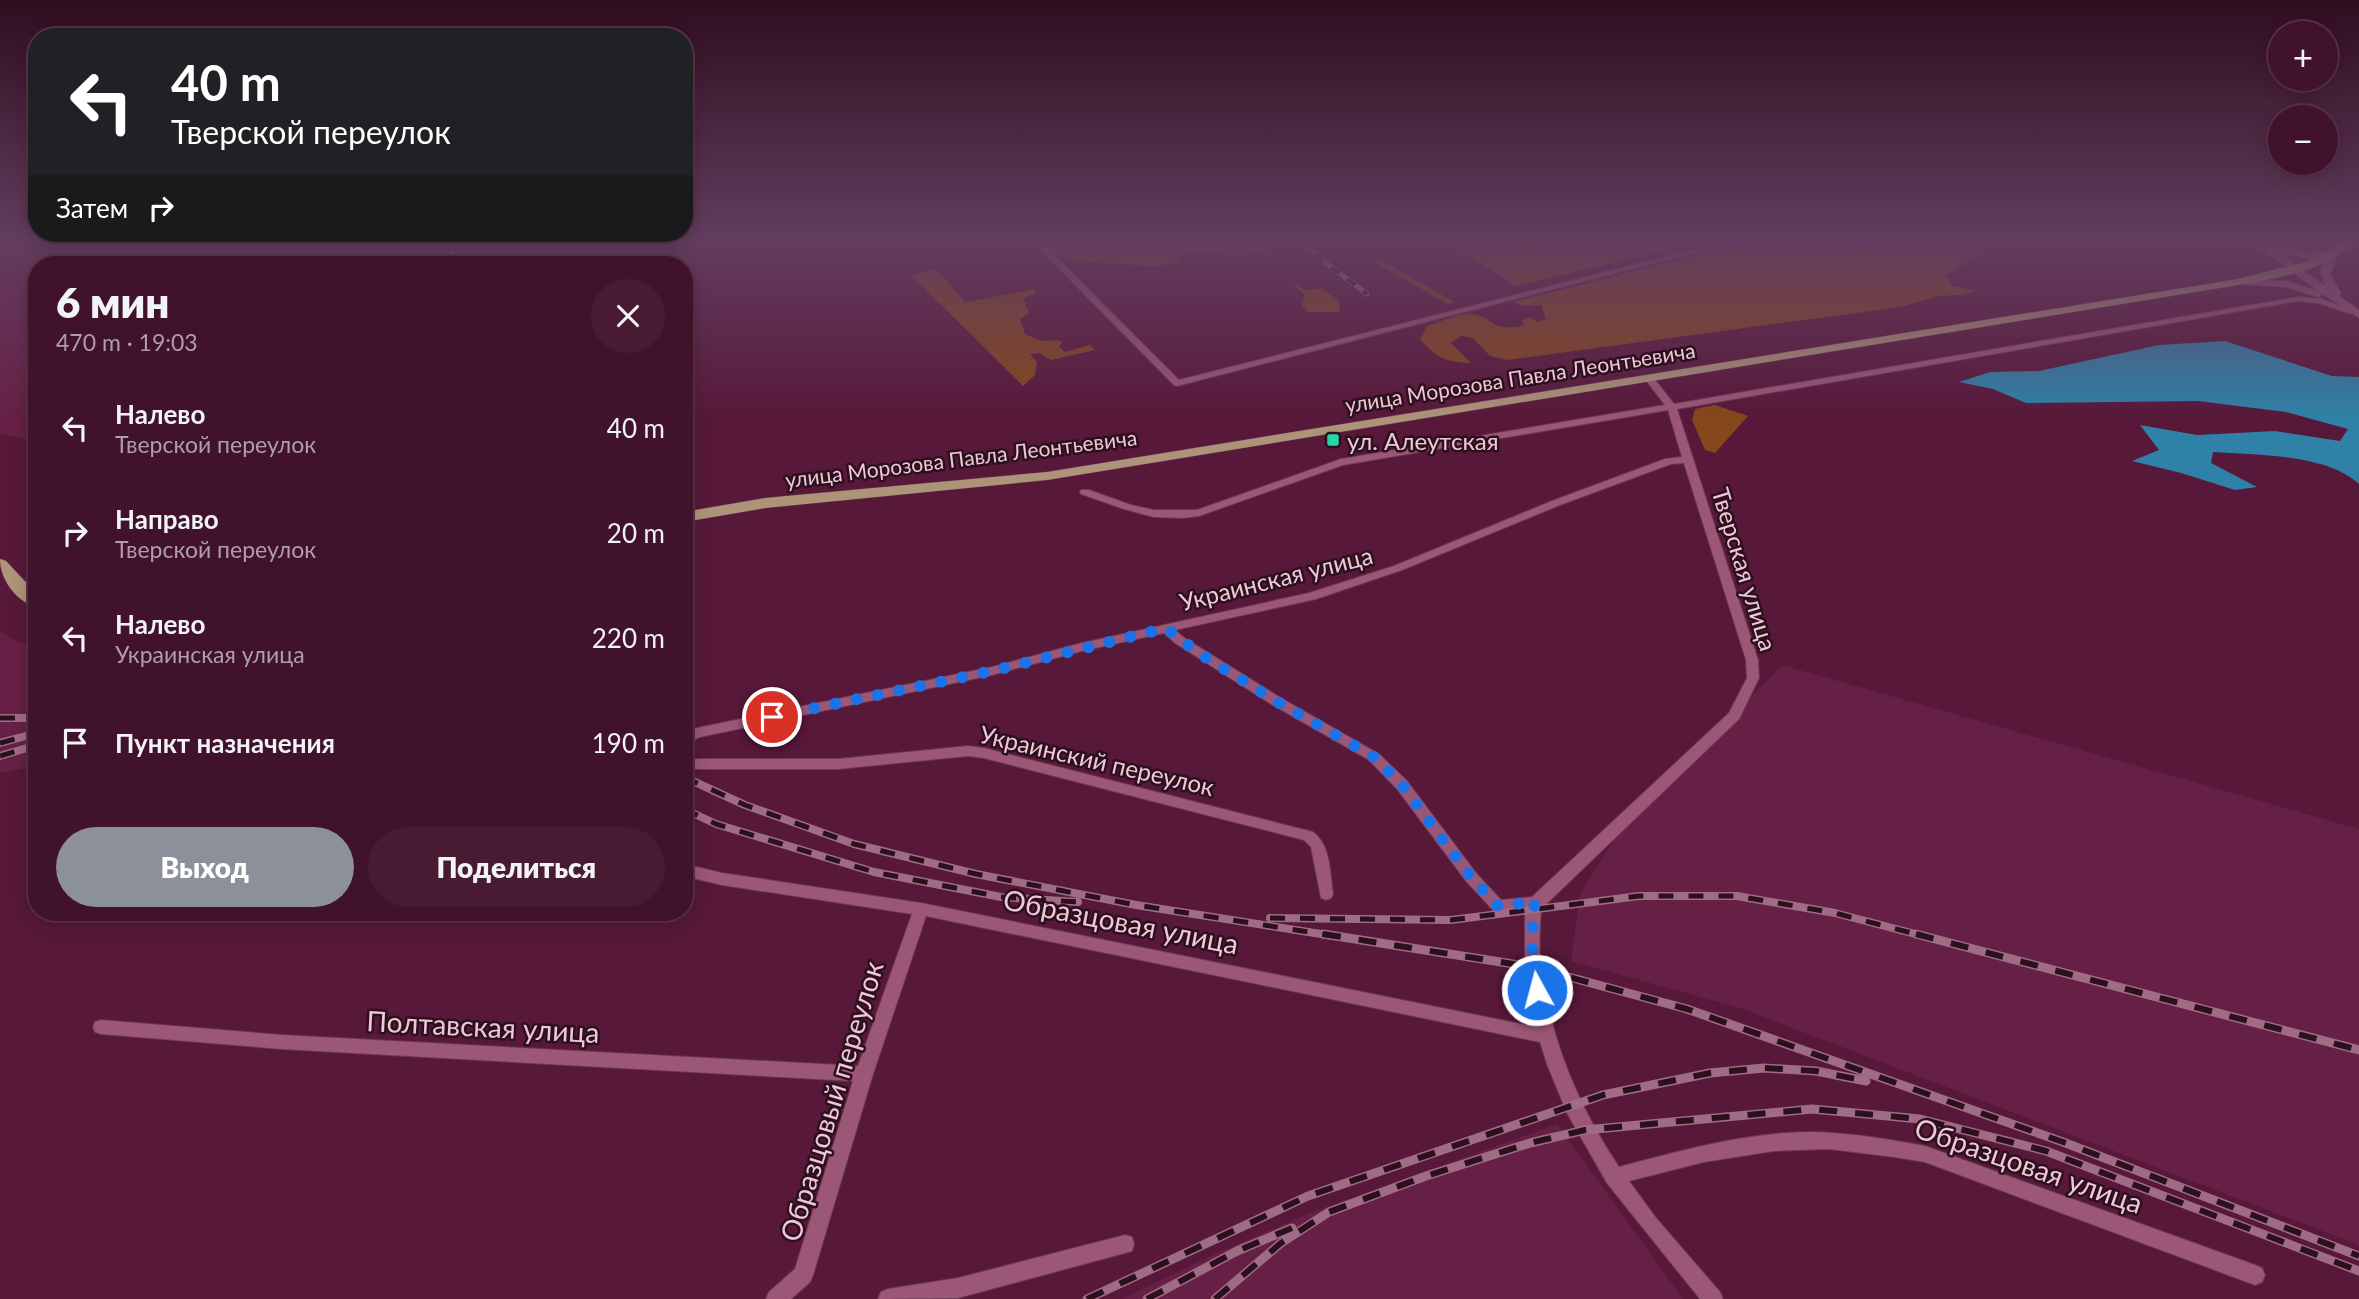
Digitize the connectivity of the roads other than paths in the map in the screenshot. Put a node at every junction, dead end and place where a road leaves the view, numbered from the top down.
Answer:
1 (1094, 300) edge
2 (1506, 300) edge
3 (2131, 300) edge
4 (2294, 300) edge
5 (2305, 300) edge
6 (2326, 300) edge
7 (2337, 300) edge
8 (2355, 313) edge
9 (1650, 379) junction
10 (1671, 406) junction
11 (1689, 459) junction
12 (1085, 492) dead end
13 (693, 515) edge
14 (0, 565) edge
15 (28, 596) edge
16 (1166, 628) junction
17 (693, 736) edge
18 (693, 764) edge
19 (693, 872) edge
20 (1326, 894) dead end
21 (1536, 902) junction
22 (921, 909) junction
23 (101, 1027) dead end
24 (1545, 1036) junction
25 (864, 1074) junction
26 (1614, 1177) junction
27 (1125, 1244) dead end
28 (2255, 1275) dead end
29 (776, 1299) edge
30 (888, 1299) edge
31 (1713, 1299) edge

1 - 2 street
3 - 9 main road, улица Морозова Павла Леонтьевича
4 - 10 street
5 - 8 street
6 - 8 street
7 - 8 street
9 - 10 street, Тверская улица
9 - 13 main road, улица Морозова Павла Леонтьевича
10 - 11 street, Тверская улица
10 - 12 street
11 - 16 street, Украинская улица
11 - 21 street, Тверская улица
14 - 15 main road
16 - 17 street, Украинская улица
16 - 21 street
18 - 20 street, Украинский переулок
19 - 22 street, Образцовая улица
21 - 24 street
22 - 24 street, Образцовая улица
22 - 25 street, Образцовый переулок
23 - 25 street, Полтавская улица
24 - 26 street
25 - 29 street, Образцовый переулок
26 - 28 street, Образцовая улица
26 - 31 street
27 - 30 street

